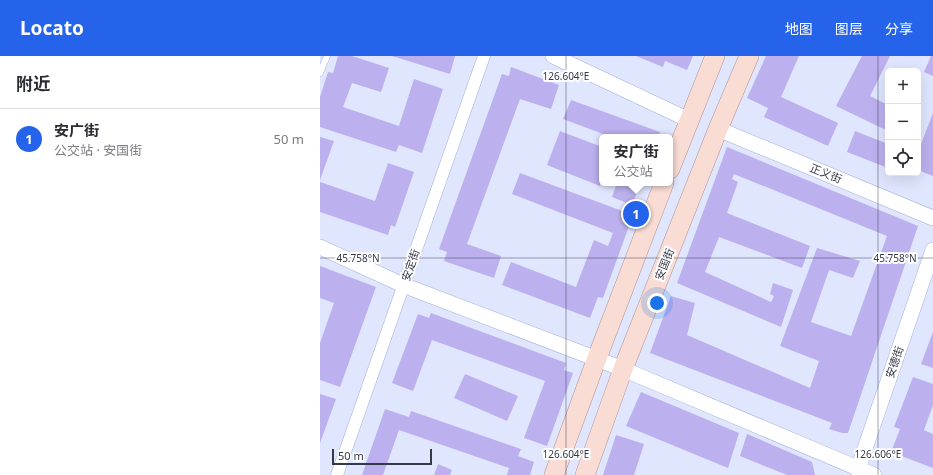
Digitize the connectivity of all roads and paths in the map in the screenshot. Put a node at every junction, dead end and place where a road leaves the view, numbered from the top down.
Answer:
1 (327, 56) edge
2 (484, 56) edge
3 (553, 56) edge
4 (715, 56) edge
5 (749, 56) edge
6 (320, 74) edge
7 (689, 120) junction
8 (718, 129) junction
9 (673, 161) edge
10 (663, 186) edge
11 (933, 218) edge
12 (320, 247) edge
13 (933, 250) edge
14 (403, 285) junction
15 (596, 358) junction
16 (623, 369) junction
17 (858, 472) edge
18 (337, 475) edge
19 (554, 475) edge
20 (585, 475) edge
21 (874, 475) edge

1 - 6 lane
2 - 14 street, 安定街
3 - 7 street
4 - 7 main road
5 - 8 main road, 安国街
7 - 9 main road
8 - 11 street, 正义街
8 - 16 main road, 安国街
10 - 15 main road
12 - 14 street
13 - 17 street, 安德街
14 - 15 street
14 - 18 street, 安定街
15 - 16 street
15 - 19 main road
16 - 17 street
16 - 20 main road, 安国街
17 - 21 street

